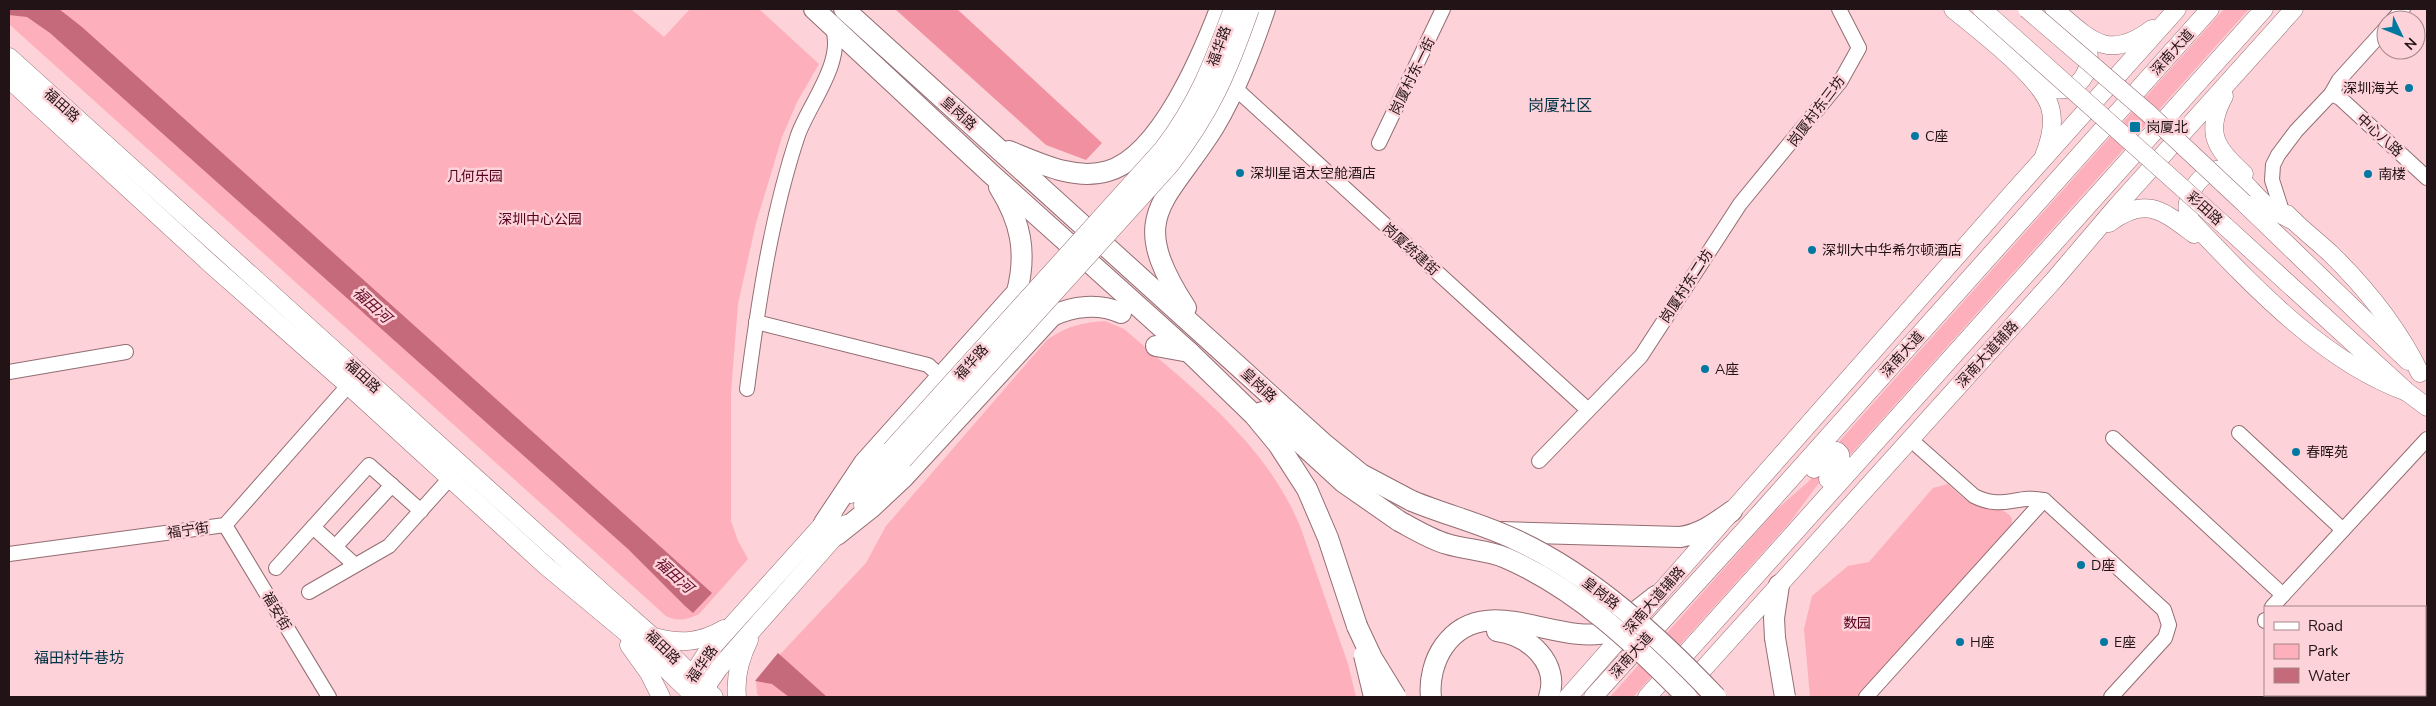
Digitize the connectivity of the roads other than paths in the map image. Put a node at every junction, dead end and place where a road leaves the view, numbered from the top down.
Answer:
1 (814, 9) edge
2 (1220, 9) edge
3 (1232, 9) edge
4 (1250, 9) edge
5 (1265, 9) edge
6 (1443, 9) edge
7 (1839, 9) edge
8 (1953, 9) edge
9 (1982, 9) edge
10 (2027, 9) edge
11 (2054, 9) edge
12 (2264, 9) edge
13 (2294, 9) edge
14 (2176, 10) edge
15 (2209, 10) edge
16 (837, 16) edge
17 (2077, 29) junction
18 (2376, 39) edge
19 (9, 57) edge
20 (2027, 74) junction
21 (2236, 75) junction
22 (9, 79) edge
23 (1235, 88) junction
24 (2331, 94) junction
25 (2086, 112) junction
26 (1379, 143) dead end
27 (995, 145) junction
28 (1140, 151) junction
29 (2043, 159) junction
30 (991, 174) junction
31 (2142, 178) junction
32 (2427, 178) edge
33 (1175, 180) junction
34 (2037, 203) junction
35 (1740, 204) joint
36 (2288, 215) junction
37 (2075, 219) junction
38 (2084, 244) junction
39 (2230, 261) junction
40 (1968, 281) junction
41 (1007, 305) junction
42 (1121, 313) dead end
43 (1989, 315) junction
44 (756, 322) junction
45 (1200, 330) junction
46 (1034, 335) junction
47 (1882, 342) junction
48 (1156, 346) dead end
49 (126, 352) dead end
50 (1189, 352) junction
51 (9, 372) edge
52 (2424, 375) edge
53 (941, 377) junction
54 (354, 379) junction
55 (747, 389) dead end
56 (2407, 392) junction
57 (1235, 395) junction
58 (1948, 396) junction
59 (2427, 407) edge
60 (1587, 409) junction
61 (2239, 433) dead end
62 (2113, 438) dead end
63 (1910, 439) junction
64 (2427, 439) edge
65 (897, 455) junction
66 (1539, 460) dead end
67 (450, 478) junction
68 (392, 485) junction
69 (2044, 500) junction
70 (421, 511) junction
71 (1732, 511) junction
72 (1762, 511) junction
73 (225, 526) junction
74 (313, 527) junction
75 (830, 529) junction
76 (2343, 530) junction
77 (1500, 532) junction
78 (1790, 535) junction
79 (335, 547) junction
80 (9, 554) edge
81 (355, 566) junction
82 (276, 568) dead end
83 (1779, 585) junction
84 (309, 592) dead end
85 (2283, 595) junction
86 (1656, 596) junction
87 (2273, 606) edge
88 (734, 623) junction
89 (616, 626) junction
90 (1357, 626) junction
91 (755, 627) junction
92 (653, 637) junction
93 (1438, 673) junction
94 (1707, 688) edge
95 (696, 691) edge
96 (329, 697) edge
97 (661, 697) edge
98 (737, 697) edge
99 (1374, 697) edge
100 (1396, 697) edge
101 (1431, 697) edge
102 (1442, 697) edge
103 (1550, 697) edge
104 (1568, 697) edge
105 (1592, 697) edge
106 (1647, 697) edge
107 (1670, 697) edge
108 (1678, 697) edge
109 (1687, 697) edge
110 (1785, 697) edge
111 (1866, 697) edge
112 (2111, 697) edge

1 - 16 highway, 皇岗路
2 - 28 highway
3 - 65 main road, 福华路, bridge
4 - 65 main road, 福华路, bridge
5 - 23 highway
6 - 26 street, 岗厦村东一街
7 - 35 street, 岗厦村东三坊
8 - 20 main road
9 - 56 main road, 彩田路, bridge
10 - 52 main road, bridge
11 - 17 main road
12 - 37 main road
13 - 21 main road, 深南大道辅路
14 - 17 main road
14 - 25 main road, 深南大道辅路
15 - 34 main road, 深南大道
16 - 27 highway, 皇岗路
16 - 30 highway, 皇岗路
16 - 44 street
17 - 20 main road
18 - 24 street
19 - 54 main road, 福田路
20 - 29 main road
21 - 31 main road, 深南大道辅路
21 - 36 main road
22 - 54 main road, 福田路
23 - 33 highway
23 - 60 street, 岗厦统建街
24 - 32 street, 中心八路
24 - 36 street
25 - 29 main road, 深南大道辅路
25 - 34 main road
27 - 28 highway
27 - 45 highway, 皇岗路
28 - 33 highway
29 - 47 main road, 深南大道辅路
30 - 41 highway
30 - 50 highway, 皇岗路
31 - 37 main road
31 - 38 main road, 深南大道辅路
33 - 45 highway
34 - 40 main road, 深南大道
35 - 60 street, 岗厦村东二坊
36 - 39 main road
36 - 52 main road
37 - 43 main road
38 - 39 main road
38 - 58 main road, 深南大道辅路
39 - 56 main road
40 - 47 main road
40 - 72 main road, 深南大道
41 - 46 highway
41 - 53 highway
42 - 46 highway
43 - 58 main road
43 - 78 main road
44 - 53 street
44 - 55 street
45 - 77 highway, 皇岗路, bridge
46 - 75 highway
47 - 71 main road, 深南大道辅路
48 - 50 highway
49 - 51 street
50 - 57 highway, 皇岗路
53 - 75 highway
54 - 67 main road, 福田路
54 - 73 street, 福宁街
54 - 92 main road, 福田路
56 - 59 main road, 彩田路
57 - 90 highway, 皇岗路
57 - 109 highway, bridge
58 - 63 main road, 深南大道辅路
60 - 66 street, 岗厦村东二坊
61 - 76 street
62 - 85 street
63 - 69 street
63 - 83 main road, 深南大道辅路
64 - 76 street
65 - 75 main road, 福华路
67 - 70 street
67 - 89 main road, 福田路
68 - 70 street
68 - 74 street
68 - 79 street
69 - 111 street
69 - 112 street
70 - 81 street
71 - 77 highway
71 - 86 main road, 深南大道辅路
72 - 78 main road
72 - 105 main road, 深南大道
73 - 80 street, 福宁街
73 - 96 street, 福安街
74 - 79 street
74 - 82 street
75 - 88 main road, 福华路
75 - 91 main road, 福华路
76 - 85 street
77 - 94 highway, 皇岗路, bridge
78 - 106 main road
79 - 81 street
81 - 84 street
83 - 94 main road, 深南大道辅路
83 - 110 highway, bridge
85 - 87 street
86 - 93 highway
86 - 104 main road, 深南大道辅路
88 - 92 main road
88 - 95 main road, 福华路
89 - 95 main road, 福田路
89 - 97 main road
90 - 99 highway, bridge
90 - 100 highway, 皇岗路, bridge
91 - 95 main road, 福华路
91 - 98 main road
92 - 95 main road, 福田路
93 - 101 highway
93 - 102 highway
93 - 103 highway
94 - 107 main road
94 - 108 main road, 深南大道辅路

